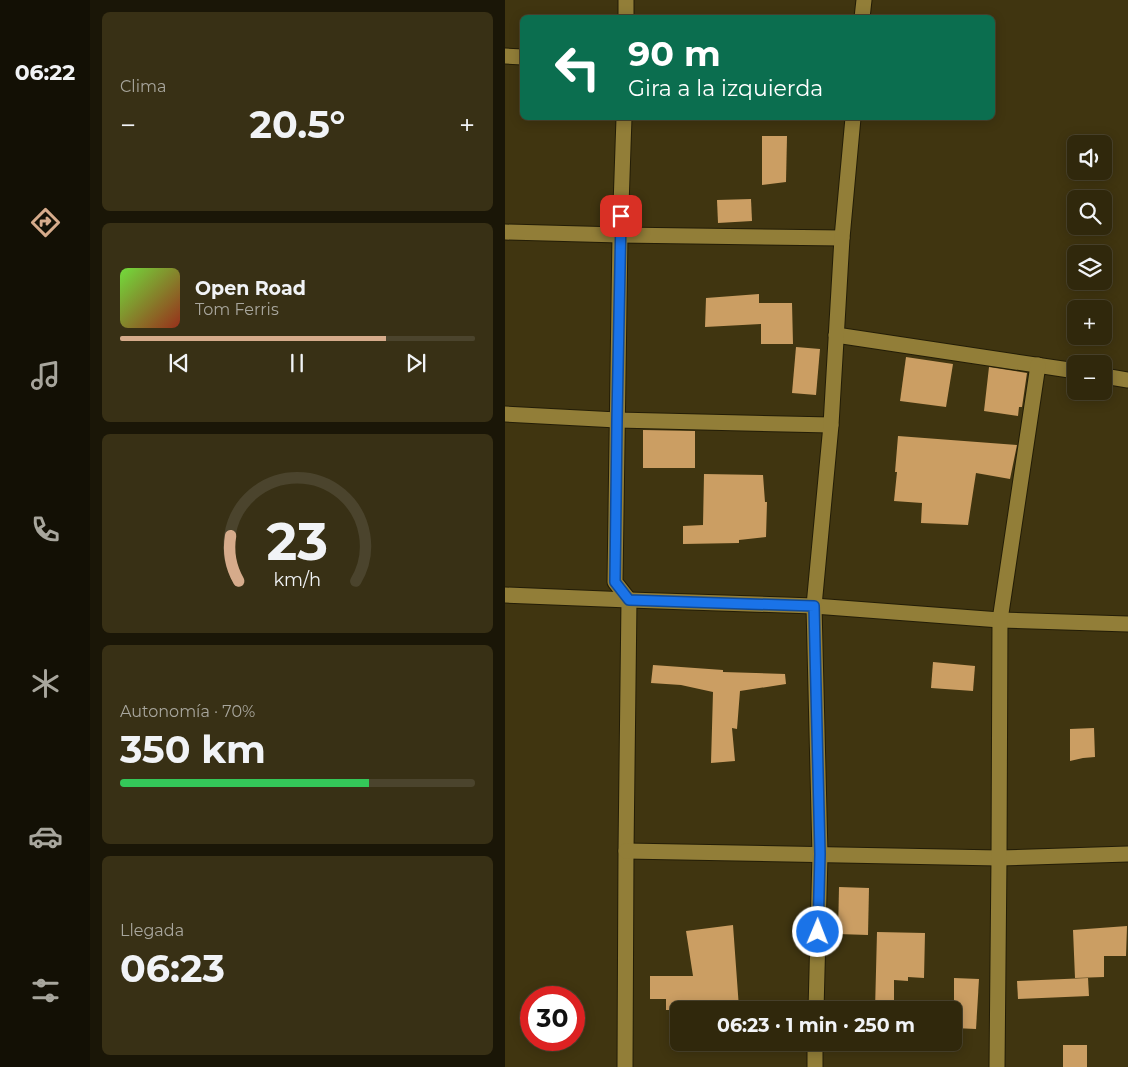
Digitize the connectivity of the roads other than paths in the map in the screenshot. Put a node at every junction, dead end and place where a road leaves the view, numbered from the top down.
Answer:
1 (627, 0) edge
2 (864, 0) edge
3 (627, 15) edge
4 (862, 15) edge
5 (505, 56) edge
6 (520, 57) edge
7 (625, 120) edge
8 (853, 120) edge
9 (505, 232) edge
10 (621, 235) junction
11 (842, 238) junction
12 (837, 335) junction
13 (1038, 365) junction
14 (1067, 370) edge
15 (1112, 377) edge
16 (1128, 380) edge
17 (505, 414) edge
18 (617, 420) junction
19 (831, 425) junction
20 (505, 595) edge
21 (629, 600) junction
22 (814, 606) junction
23 (1000, 620) junction
24 (1128, 624) edge
25 (625, 851) junction
26 (820, 854) junction
27 (1128, 854) edge
28 (999, 858) junction
29 (816, 1001) edge
30 (815, 1051) edge
31 (625, 1067) edge
32 (815, 1067) edge
33 (997, 1067) edge

1 - 3 street
2 - 4 street
5 - 6 street
7 - 10 street
8 - 11 street
9 - 10 street
10 - 11 street
10 - 18 street
11 - 12 street
12 - 13 street
12 - 19 street
13 - 14 street
13 - 23 street
15 - 16 street
17 - 18 street
18 - 19 street
18 - 21 street
19 - 22 street
20 - 21 street
21 - 22 street
21 - 25 street
22 - 23 street
22 - 26 street
23 - 24 street
23 - 28 street
25 - 26 street
25 - 31 street
26 - 28 street
26 - 29 street
27 - 28 street
28 - 33 street
30 - 32 street

